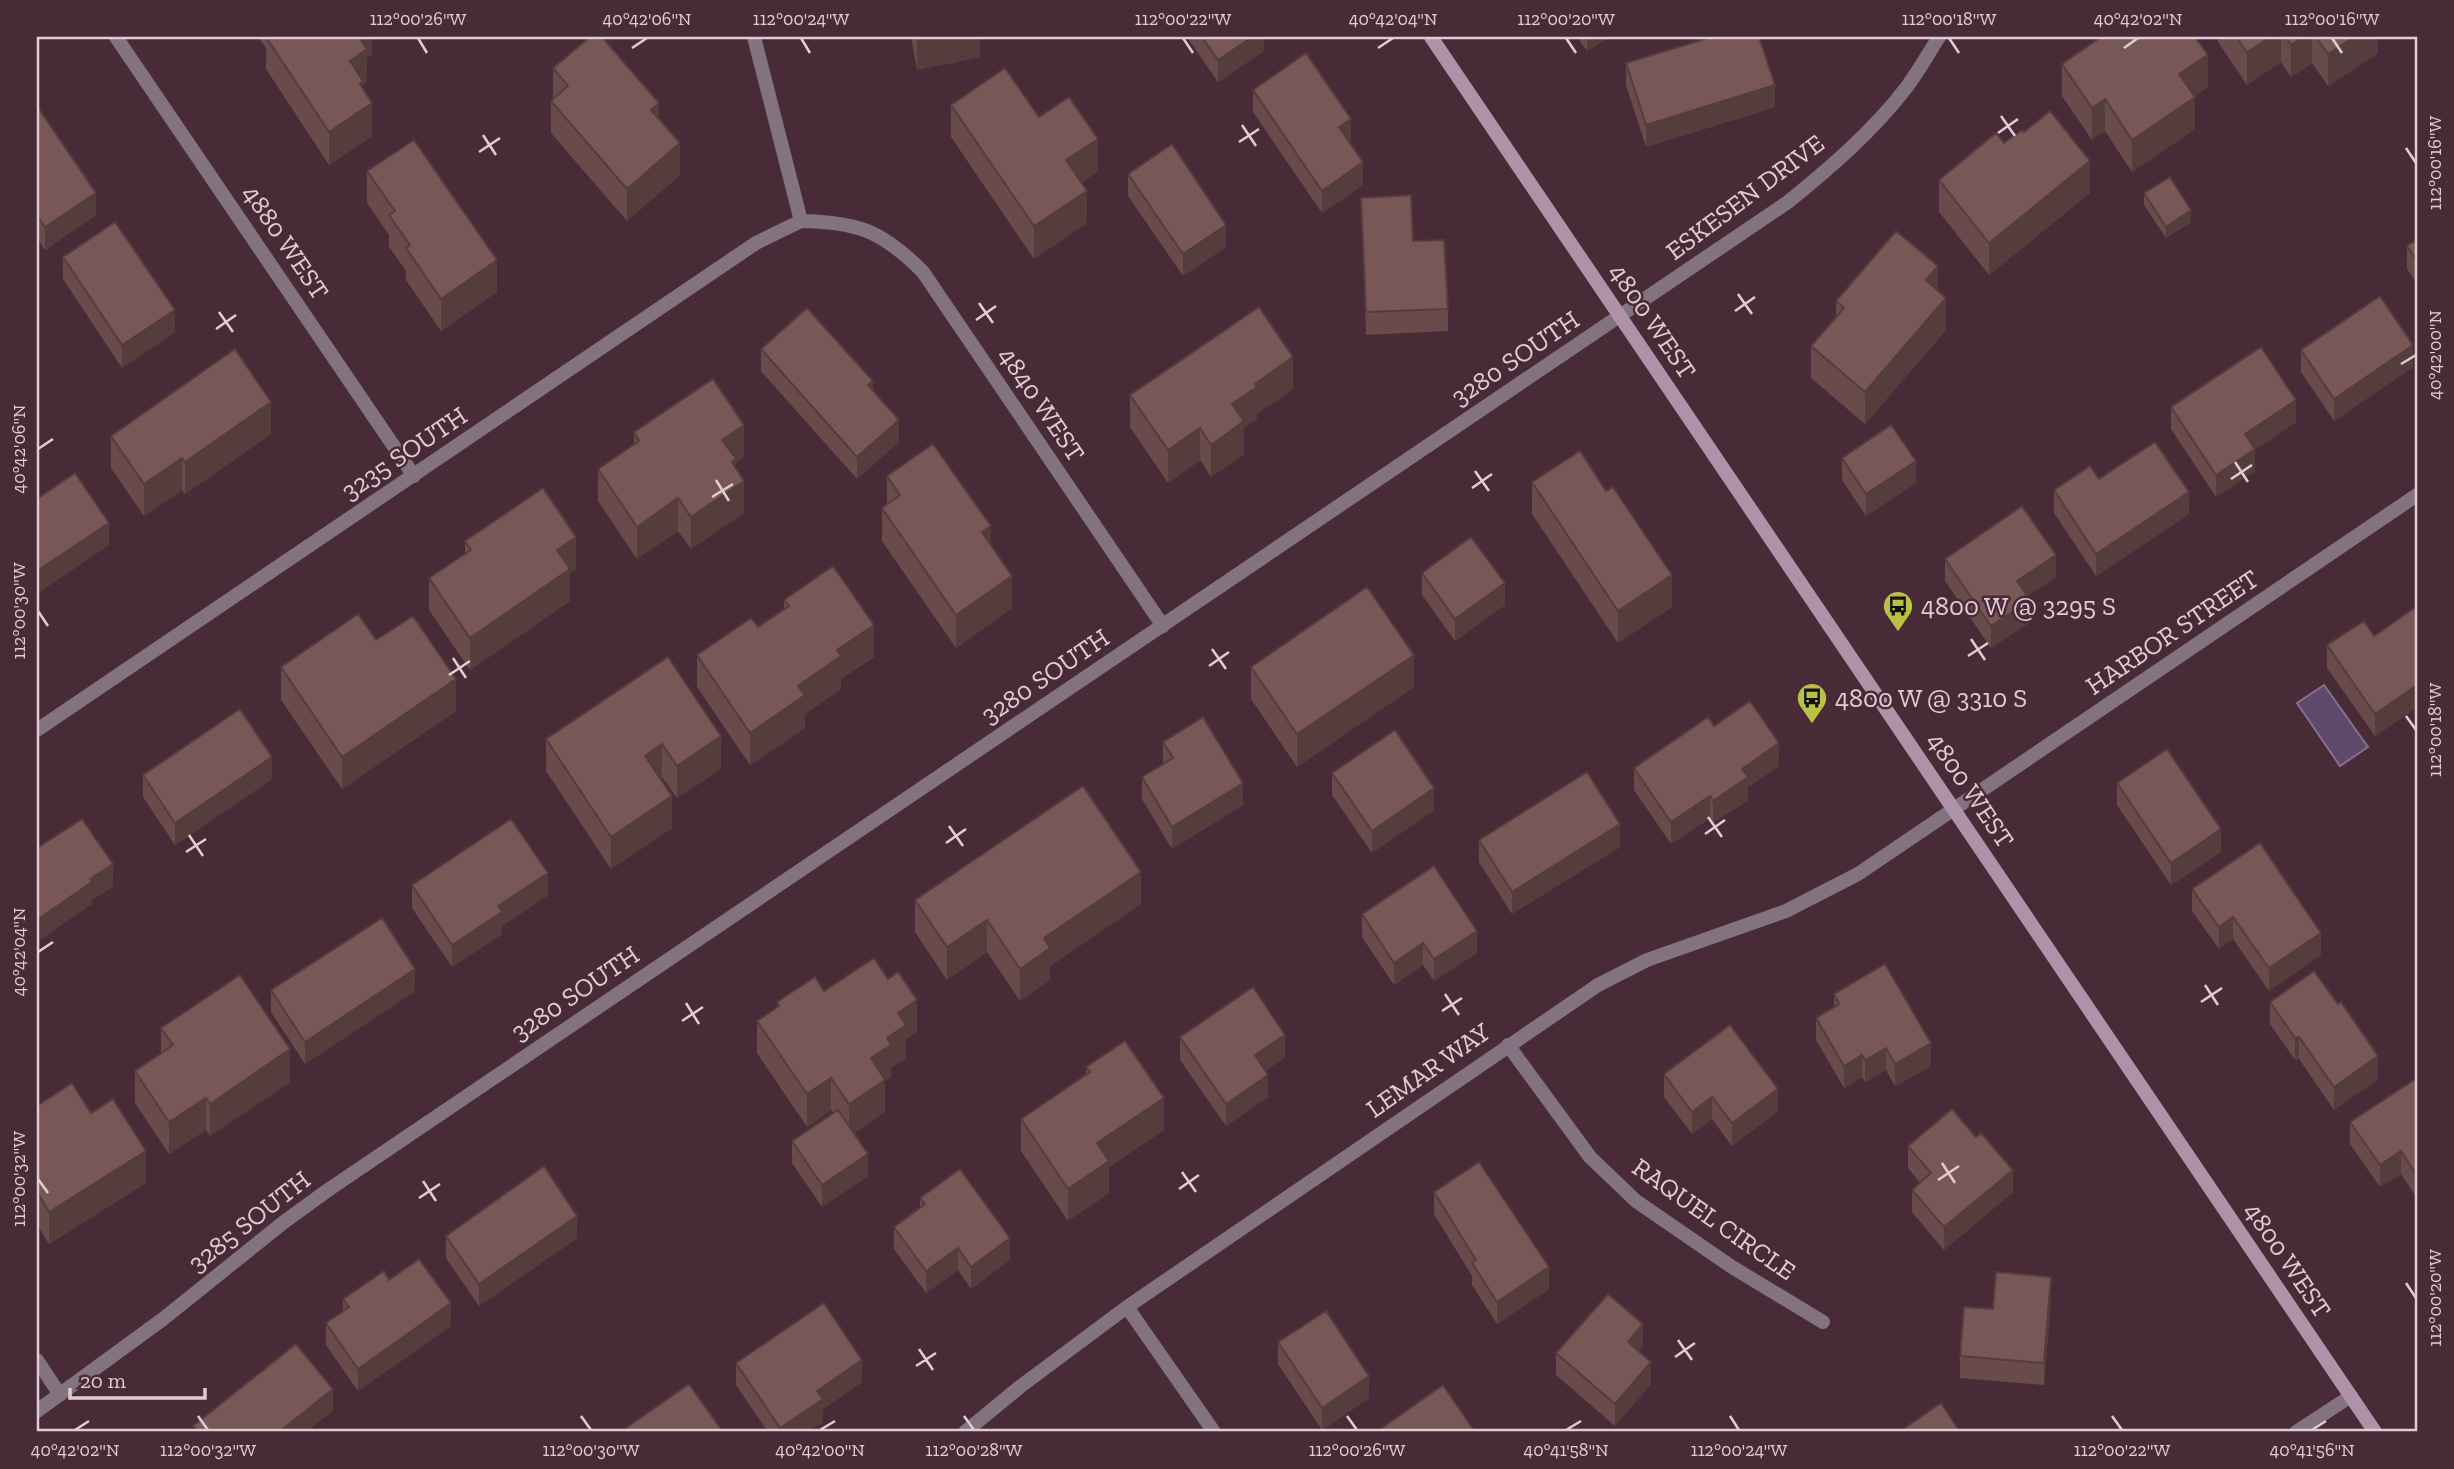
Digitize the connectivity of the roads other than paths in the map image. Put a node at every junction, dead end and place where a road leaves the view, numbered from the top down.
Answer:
1 (116, 37) edge
2 (754, 37) edge
3 (1431, 37) edge
4 (1939, 37) edge
5 (802, 221) junction
6 (1620, 317) junction
7 (414, 476) junction
8 (2417, 495) edge
9 (1163, 626) junction
10 (37, 730) edge
11 (1954, 809) junction
12 (1508, 1045) junction
13 (497, 1075) joint
14 (1127, 1307) junction
15 (1824, 1322) dead end
16 (37, 1360) edge
17 (60, 1395) junction
18 (2351, 1396) junction
19 (37, 1411) edge
20 (965, 1432) edge
21 (1214, 1432) edge
22 (2296, 1432) edge
23 (2375, 1432) edge

1 - 7 street, 4880 WEST
2 - 5 street
3 - 6 main road, 4800 WEST
4 - 6 street, ESKESEN DRIVE
5 - 7 street, 3235 SOUTH
5 - 9 street, 4840 WEST
6 - 9 street, 3280 SOUTH
6 - 11 main road, 4800 WEST
7 - 10 street, 3235 SOUTH
8 - 11 street, HARBOR STREET
9 - 13 street, 3280 SOUTH
11 - 12 street, LEMAR WAY
11 - 18 main road, 4800 WEST
12 - 14 street, LEMAR WAY
12 - 15 street, RAQUEL CIRCLE
13 - 17 street, 3285 SOUTH
14 - 20 street, LEMAR WAY
14 - 21 street
16 - 17 street
17 - 19 street, 3285 SOUTH
18 - 22 street
18 - 23 main road, 4800 WEST

